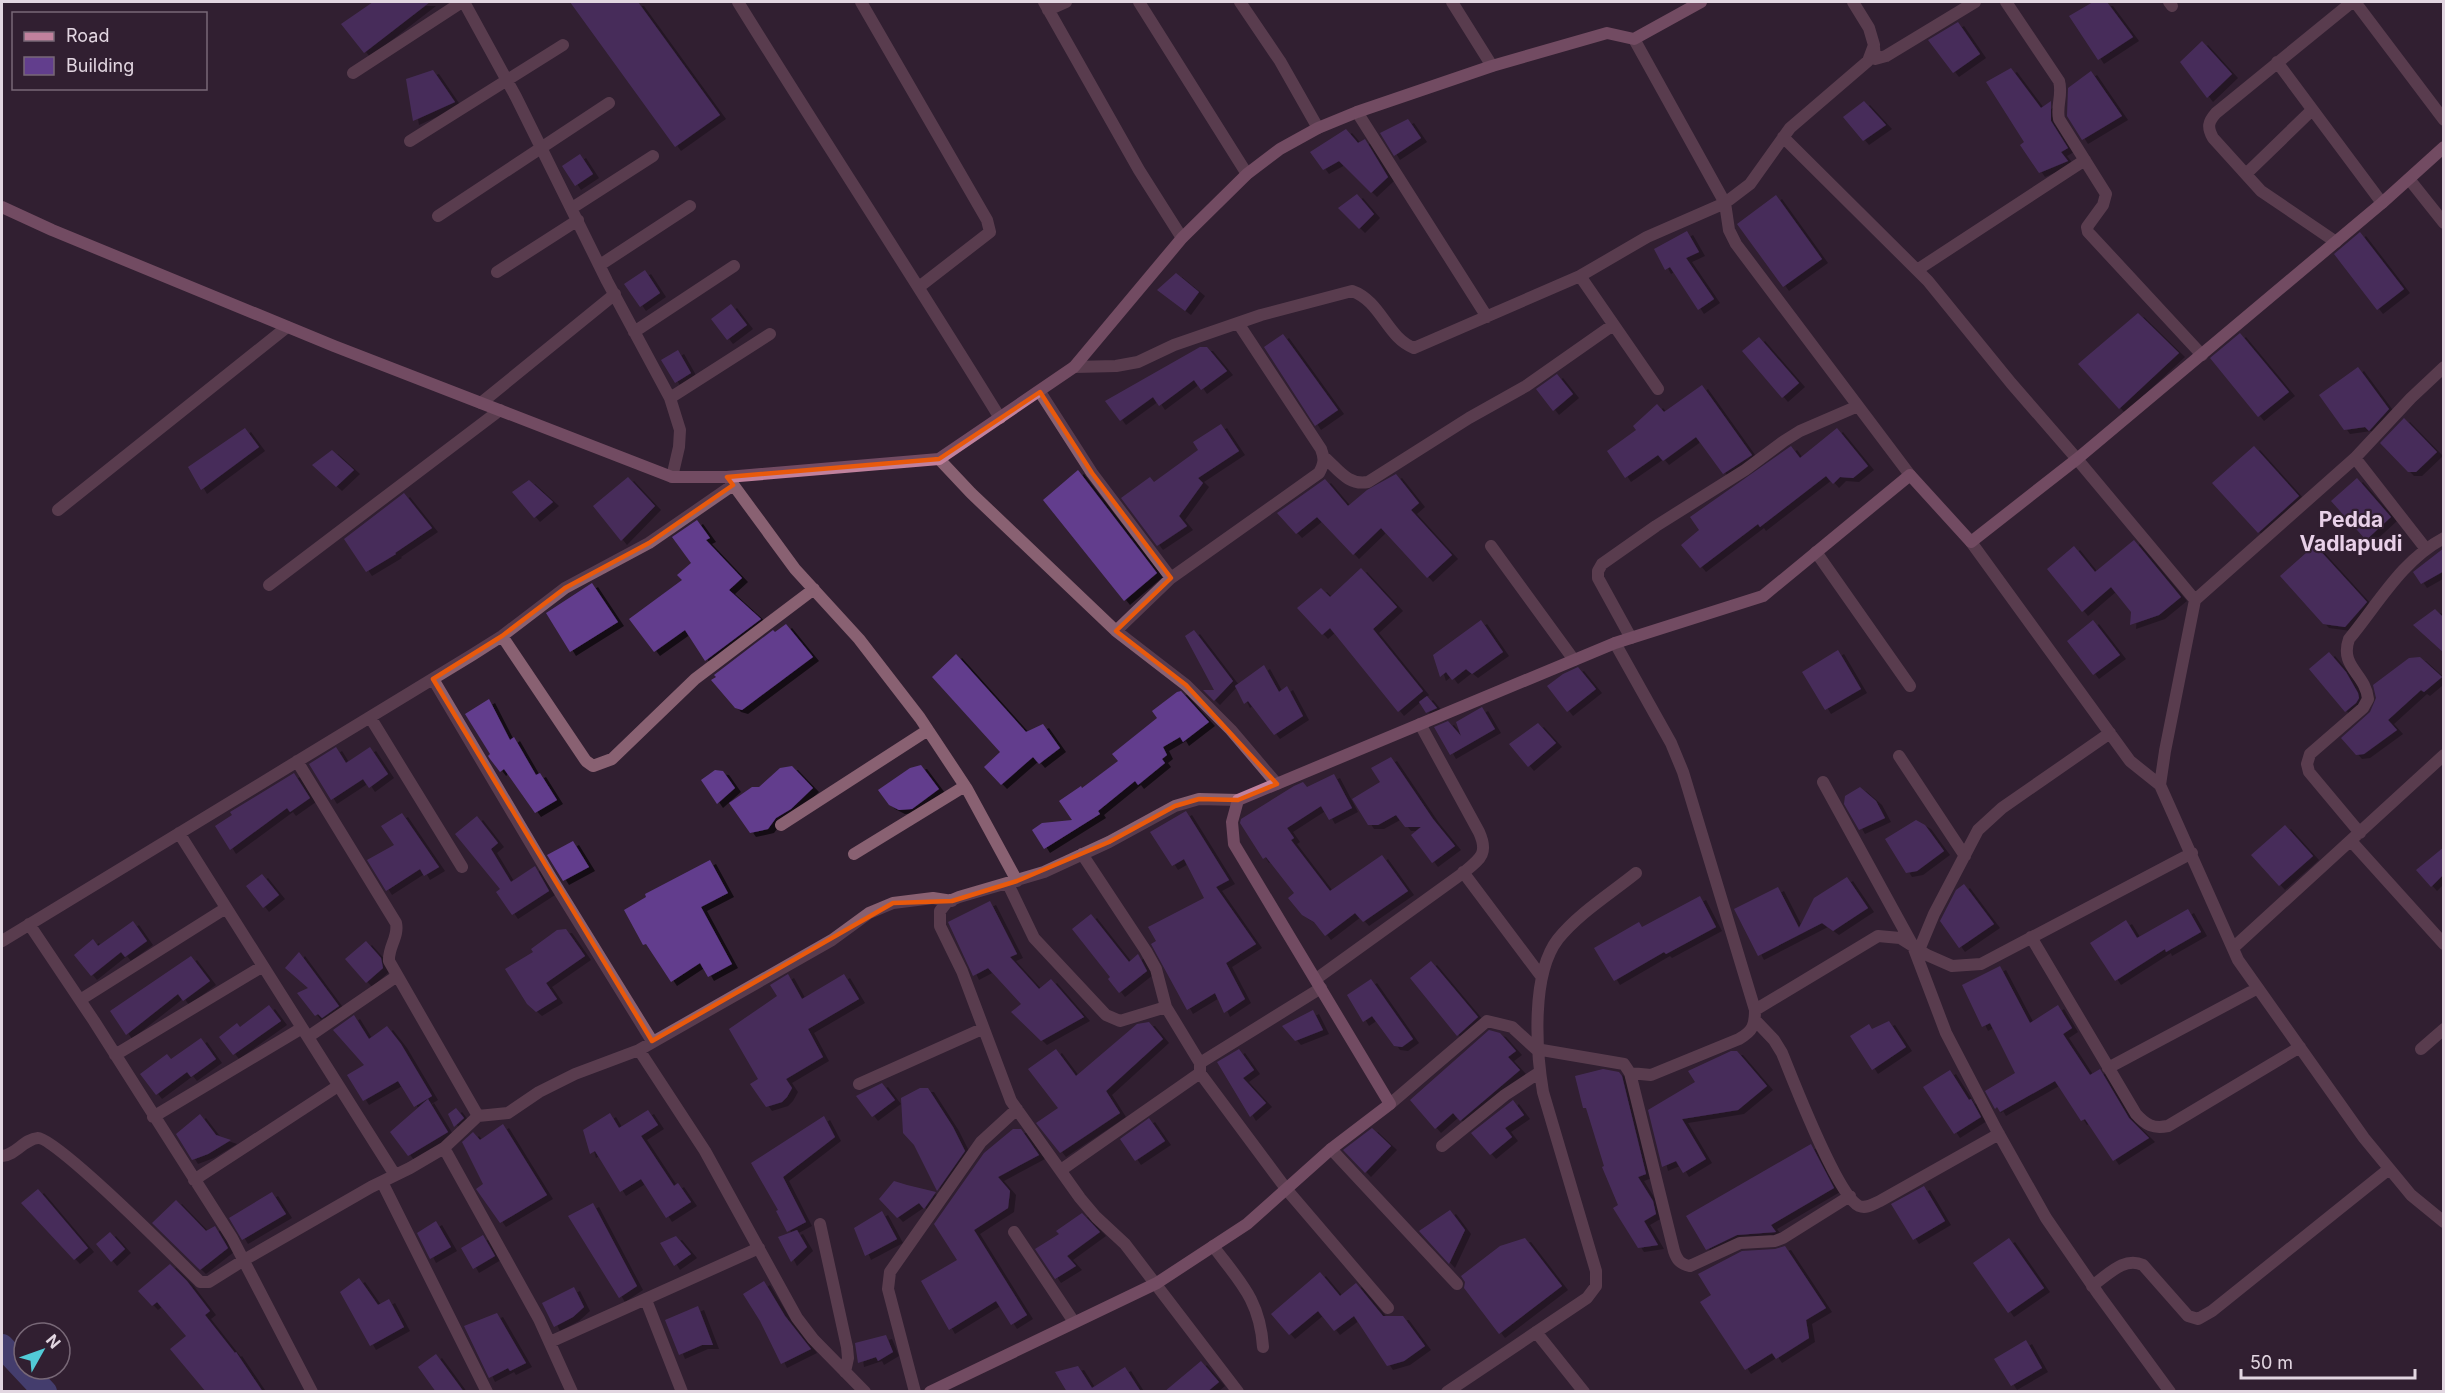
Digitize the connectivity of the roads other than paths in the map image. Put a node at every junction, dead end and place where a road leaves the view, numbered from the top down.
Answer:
1 (463, 2) edge
2 (738, 2) edge
3 (861, 2) edge
4 (1066, 2) edge
5 (1139, 2) edge
6 (1240, 2) edge
7 (1452, 2) edge
8 (1701, 2) edge
9 (1853, 2) edge
10 (1975, 2) edge
11 (2006, 2) edge
12 (2347, 3) edge
13 (1046, 6) edge
14 (1634, 39) junction
15 (563, 45) dead end
16 (1875, 45) junction
17 (2277, 63) junction
18 (1492, 66) junction
19 (353, 73) dead end
20 (507, 81) junction
21 (609, 103) dead end
22 (2312, 110) junction
23 (1357, 112) junction
24 (2444, 120) edge
25 (1318, 128) junction
26 (1783, 137) junction
27 (410, 141) dead end
28 (2444, 147) edge
29 (543, 149) junction
30 (653, 156) dead end
31 (2085, 160) junction
32 (1247, 174) junction
33 (2246, 174) junction
34 (2409, 179) junction
35 (1725, 203) junction
36 (2382, 203) junction
37 (690, 206) dead end
38 (2, 207) edge
39 (575, 214) junction
40 (438, 216) dead end
41 (2444, 223) edge
42 (1182, 238) junction
43 (2336, 242) junction
44 (600, 265) junction
45 (734, 266) dead end
46 (1917, 270) junction
47 (497, 272) dead end
48 (1580, 276) junction
49 (919, 286) junction
50 (615, 294) junction
51 (1487, 316) junction
52 (1238, 323) junction
53 (1614, 325) junction
54 (287, 327) junction
55 (634, 332) junction
56 (770, 334) dead end
57 (2202, 355) junction
58 (1074, 367) junction
59 (2444, 367) edge
60 (1658, 389) dead end
61 (1040, 392) junction
62 (670, 398) junction
63 (482, 403) junction
64 (1858, 406) junction
65 (500, 411) junction
66 (1000, 418) junction
67 (1324, 457) junction
68 (2355, 458) junction
69 (939, 459) junction
70 (2077, 459) junction
71 (1910, 475) junction
72 (672, 477) junction
73 (730, 481) junction
74 (58, 510) dead end
75 (2444, 538) edge
76 (1971, 542) junction
77 (1491, 546) dead end
78 (2426, 549) junction
79 (1816, 552) junction
80 (1171, 578) junction
81 (269, 585) dead end
82 (814, 589) junction
83 (2195, 600) junction
84 (1116, 631) junction
85 (502, 636) junction
86 (1631, 638) junction
87 (1615, 643) junction
88 (1574, 660) junction
89 (433, 679) junction
90 (1910, 686) dead end
91 (370, 717) junction
92 (1420, 724) junction
93 (928, 730) junction
94 (2110, 734) junction
95 (2444, 755) edge
96 (1899, 756) dead end
97 (297, 761) junction
98 (2434, 764) junction
99 (2444, 775) edge
100 (1823, 782) dead end
101 (1277, 784) junction
102 (2160, 785) junction
103 (964, 786) junction
104 (1238, 800) junction
105 (781, 825) dead end
106 (179, 833) junction
107 (2355, 837) junction
108 (2192, 853) junction
109 (854, 854) dead end
110 (1082, 854) junction
111 (1965, 856) junction
112 (462, 867) dead end
113 (1463, 872) junction
114 (1636, 873) dead end
115 (1013, 883) junction
116 (952, 901) junction
117 (226, 908) junction
118 (29, 924) junction
119 (2031, 937) junction
120 (2, 941) edge
121 (2444, 944) edge
122 (1916, 948) junction
123 (2233, 948) junction
124 (263, 966) junction
125 (397, 976) junction
126 (1541, 976) junction
127 (1318, 983) junction
128 (2258, 988) junction
129 (80, 1000) junction
130 (1166, 1008) junction
131 (1755, 1015) junction
132 (982, 1029) junction
133 (2444, 1029) edge
134 (305, 1033) junction
135 (652, 1041) junction
136 (2300, 1047) junction
137 (1536, 1049) junction
138 (2421, 1049) dead end
139 (639, 1050) junction
140 (115, 1055) junction
141 (1200, 1068) junction
142 (2108, 1068) junction
143 (1540, 1072) junction
144 (1630, 1073) junction
145 (859, 1084) dead end
146 (338, 1086) junction
147 (1390, 1104) junction
148 (1017, 1109) junction
149 (478, 1116) junction
150 (153, 1117) junction
151 (1999, 1134) junction
152 (1442, 1146) dead end
153 (444, 1148) junction
154 (1331, 1149) junction
155 (2, 1156) edge
156 (2389, 1169) junction
157 (1061, 1170) junction
158 (395, 1175) junction
159 (194, 1180) junction
160 (382, 1182) junction
161 (1287, 1190) junction
162 (1850, 1196) junction
163 (2444, 1222) edge
164 (820, 1224) dead end
165 (1014, 1232) dead end
166 (1213, 1246) junction
167 (759, 1248) junction
168 (244, 1260) junction
169 (1157, 1283) junction
170 (1457, 1284) dead end
171 (2092, 1286) junction
172 (646, 1300) junction
173 (1388, 1308) dead end
174 (1074, 1322) junction
175 (1536, 1332) junction
176 (550, 1342) junction
177 (1263, 1347) dead end
178 (845, 1372) junction
179 (312, 1392) edge
180 (487, 1392) edge
181 (572, 1392) edge
182 (682, 1392) edge
183 (865, 1392) edge
184 (915, 1392) edge
185 (930, 1392) edge
186 (1238, 1392) edge
187 (1447, 1392) edge
188 (1584, 1392) edge
189 (2170, 1392) edge

1 - 19 street
1 - 20 street
2 - 49 street
3 - 49 street
4 - 13 street
5 - 32 street
6 - 25 street
7 - 18 street
8 - 14 street
9 - 16 street
10 - 16 street
11 - 31 street
12 - 17 street
12 - 24 street
13 - 42 street
14 - 18 street
14 - 35 street
15 - 20 street
16 - 26 street
17 - 22 street
17 - 33 street
18 - 23 street
20 - 27 street
20 - 29 street
21 - 29 street
22 - 33 street
22 - 36 street
23 - 25 street
23 - 51 street
25 - 32 street
26 - 35 street
26 - 46 street
28 - 34 street
29 - 39 street
29 - 40 street
30 - 39 street
31 - 46 street
31 - 57 street
32 - 42 street
33 - 43 street
34 - 36 street
34 - 41 street
35 - 48 street
35 - 64 street
36 - 43 street
37 - 44 street
38 - 54 street
39 - 44 street
39 - 47 street
42 - 58 street
43 - 57 street
44 - 50 street
45 - 55 street
46 - 70 street
48 - 51 street
48 - 53 street
49 - 66 street
50 - 55 street
50 - 63 street
51 - 52 street
52 - 58 street
52 - 67 street
53 - 60 street
53 - 67 street
54 - 63 street
54 - 74 street
55 - 62 street
56 - 62 street
57 - 70 street
58 - 61 street
59 - 68 street
61 - 66 street
61 - 80 street
62 - 72 street
63 - 65 street
64 - 71 street
64 - 86 street
65 - 72 street
65 - 81 street
66 - 69 street
67 - 80 street
68 - 78 street
68 - 83 street
69 - 73 street
69 - 84 street
70 - 76 street
70 - 83 street
71 - 76 street
71 - 79 street
72 - 73 street
73 - 82 street
73 - 85 street
75 - 78 street
76 - 94 street
77 - 88 street
78 - 107 street
79 - 86 street
79 - 90 street
80 - 84 street
82 - 85 street
82 - 93 street
83 - 102 street
84 - 101 street
85 - 89 street
86 - 87 street
87 - 88 street
87 - 131 street
88 - 92 street
89 - 91 street
89 - 135 street
91 - 97 street
91 - 112 street
92 - 101 street
92 - 113 street
93 - 103 street
93 - 105 street
94 - 102 street
94 - 111 street
95 - 98 street
96 - 111 street
97 - 106 street
97 - 125 street
98 - 99 street
98 - 107 street
100 - 122 street
101 - 104 street
102 - 108 street
103 - 109 street
103 - 115 street
104 - 110 street
104 - 127 street
106 - 117 street
106 - 118 street
107 - 121 street
107 - 123 street
108 - 119 street
108 - 123 street
110 - 115 street
110 - 130 street
111 - 122 street
113 - 126 street
113 - 127 street
114 - 126 street
115 - 116 street
115 - 130 street
116 - 132 street
116 - 135 street
117 - 124 street
117 - 129 street
118 - 120 street
118 - 129 street
119 - 122 street
119 - 142 street
122 - 131 street
122 - 151 street
123 - 128 street
124 - 134 street
124 - 140 street
125 - 134 street
125 - 149 street
126 - 137 street
127 - 141 street
127 - 147 street
128 - 136 street
128 - 142 street
129 - 140 street
130 - 141 street
131 - 144 street
131 - 162 street
132 - 145 street
132 - 148 street
133 - 138 street
134 - 146 street
134 - 150 street
135 - 139 street
136 - 142 street
136 - 156 street
137 - 143 street
137 - 144 street
137 - 147 street
139 - 149 street
139 - 167 street
140 - 150 street
141 - 157 street
141 - 161 street
143 - 152 street
143 - 175 street
144 - 162 street
146 - 158 street
146 - 159 street
147 - 154 street
148 - 157 street
148 - 184 street
149 - 153 street
150 - 159 street
151 - 162 street
151 - 171 street
153 - 158 street
153 - 176 street
154 - 161 street
154 - 170 street
155 - 168 street
156 - 163 street
156 - 171 street
157 - 169 street
158 - 160 street
159 - 168 street
160 - 168 street
160 - 180 street
161 - 166 street
161 - 173 street
164 - 178 street
165 - 174 street
166 - 169 street
166 - 177 street
167 - 172 street
167 - 178 street
168 - 179 street
169 - 174 street
169 - 186 street
171 - 189 street
172 - 176 street
172 - 182 street
174 - 185 street
175 - 187 street
175 - 188 street
176 - 181 street
178 - 183 street

